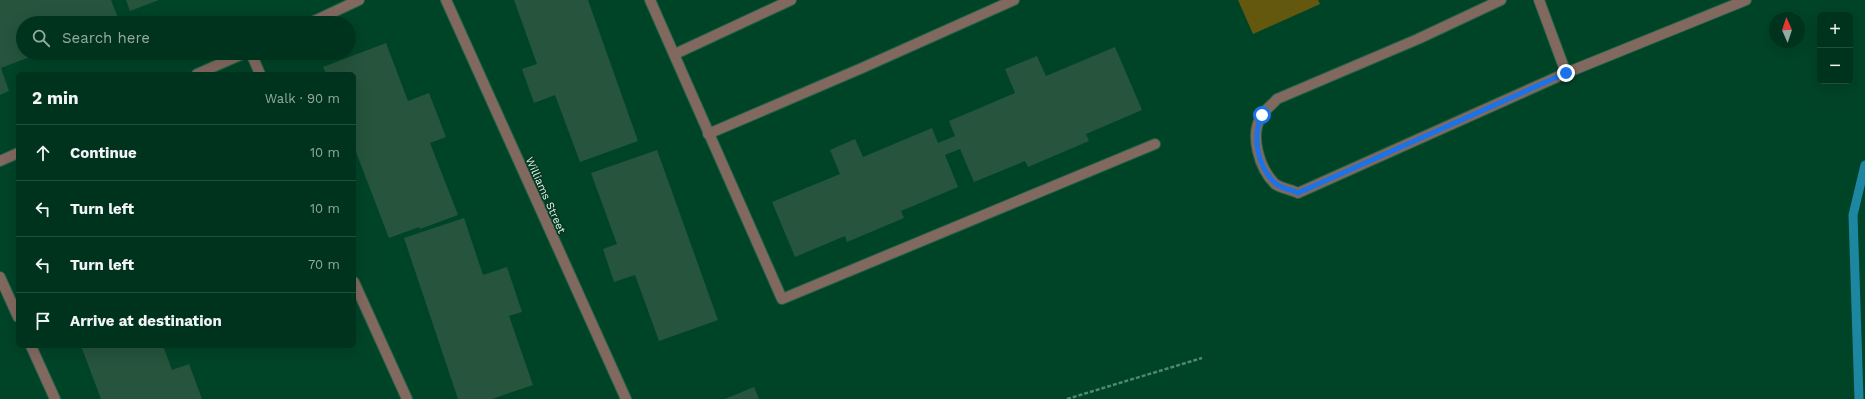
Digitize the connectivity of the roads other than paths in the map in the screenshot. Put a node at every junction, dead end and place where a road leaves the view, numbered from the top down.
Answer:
1 (359, 0) edge
2 (446, 0) edge
3 (650, 0) edge
4 (791, 0) edge
5 (1014, 0) edge
6 (1501, 0) edge
7 (1538, 0) edge
8 (1746, 0) edge
9 (325, 16) edge
10 (675, 54) junction
11 (229, 60) edge
12 (254, 60) edge
13 (202, 72) edge
14 (259, 72) edge
15 (1566, 73) junction
16 (708, 134) junction
17 (1155, 144) dead end
18 (16, 154) edge
19 (0, 161) edge
20 (0, 277) edge
21 (356, 286) edge
22 (16, 313) edge
23 (32, 348) edge
24 (55, 399) edge
25 (407, 399) edge
26 (626, 399) edge

1 - 9 street
2 - 26 street, Williams Street
3 - 10 street
4 - 10 street
5 - 16 street
6 - 15 street
7 - 15 street
8 - 15 street
10 - 16 street
11 - 13 street
12 - 14 street
16 - 17 street
18 - 19 street
20 - 22 street
21 - 25 street
23 - 24 street

